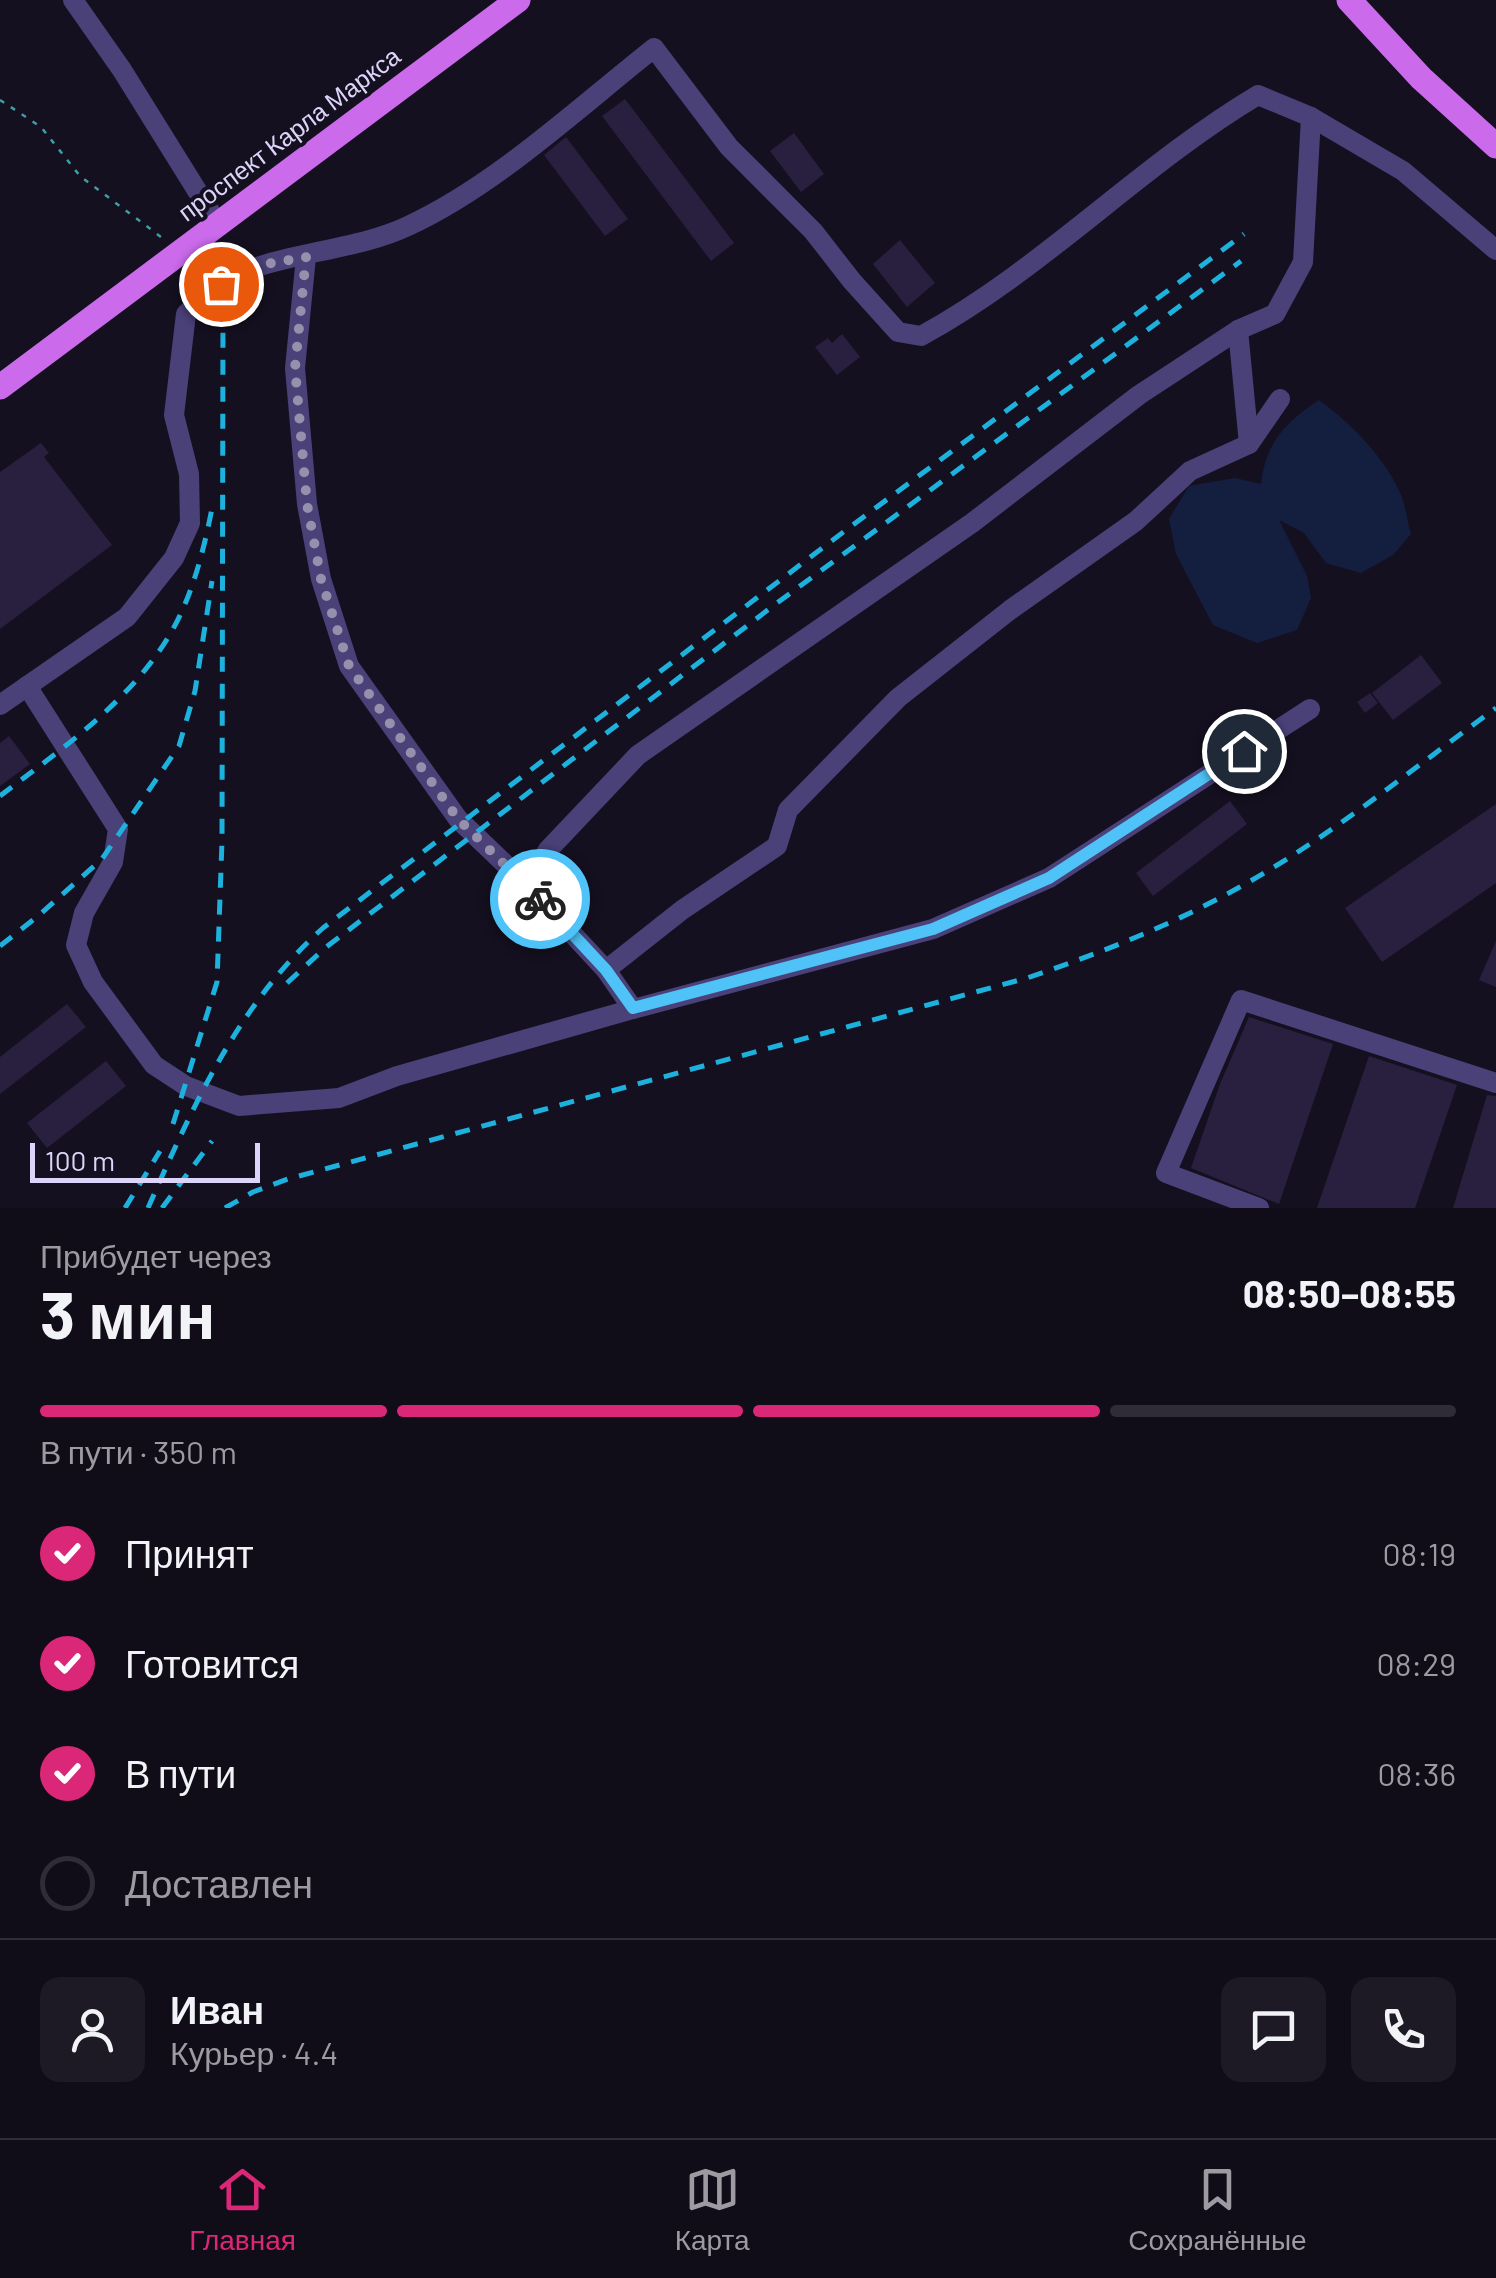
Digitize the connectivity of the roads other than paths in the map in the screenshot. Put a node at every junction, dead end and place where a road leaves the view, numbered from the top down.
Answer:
1 (73, 0) edge
2 (518, 0) edge
3 (1349, 0) edge
4 (1311, 117) junction
5 (1496, 146) edge
6 (220, 226) junction
7 (1496, 250) edge
8 (306, 257) junction
9 (1238, 330) junction
10 (0, 386) edge
11 (1280, 398) dead end
12 (1249, 444) junction
13 (27, 686) junction
14 (0, 704) edge
15 (1310, 709) dead end
16 (527, 885) junction
17 (606, 970) junction
18 (633, 1008) junction
19 (1496, 1083) edge
20 (1259, 1208) edge

1 - 6 lane
2 - 6 main road, проспект Карла Маркса
3 - 5 main road
4 - 7 lane
4 - 8 lane
4 - 9 lane
6 - 10 main road, проспект Карла Маркса
8 - 13 lane
8 - 16 lane
9 - 12 lane
9 - 16 lane
11 - 12 lane
12 - 17 lane
13 - 14 lane
13 - 18 lane
15 - 18 lane
16 - 17 lane
17 - 18 lane
19 - 20 lane

